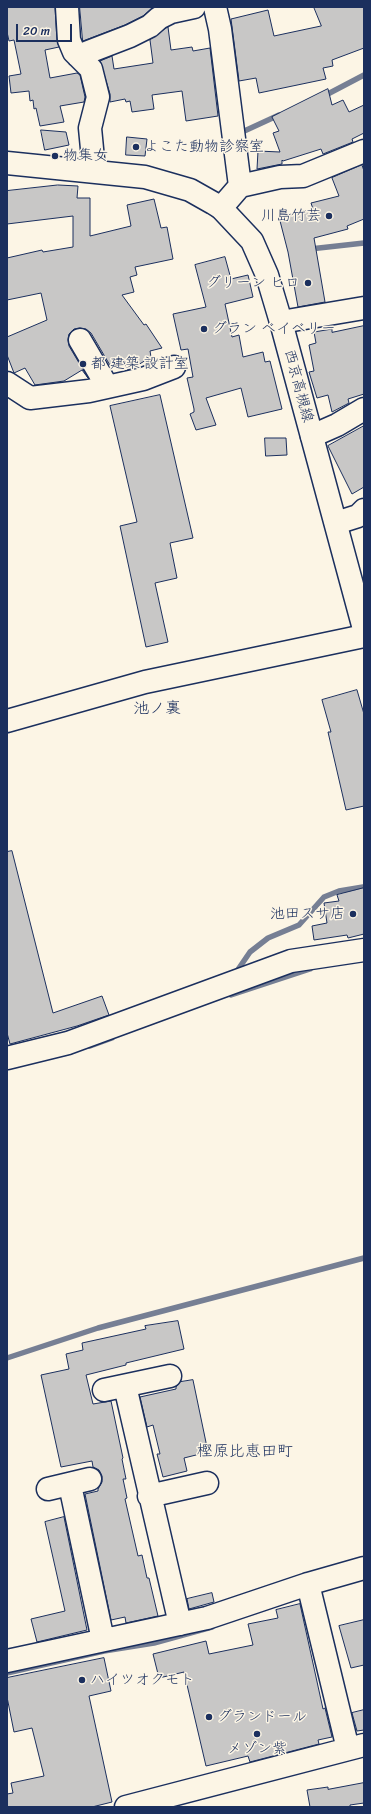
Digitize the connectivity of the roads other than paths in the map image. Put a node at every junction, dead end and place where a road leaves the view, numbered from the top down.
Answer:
1 (67, 7) edge
2 (194, 7) edge
3 (215, 7) edge
4 (156, 12) edge
5 (78, 56) junction
6 (364, 151) edge
7 (7, 163) edge
8 (92, 171) junction
9 (240, 186) junction
10 (221, 208) junction
11 (364, 308) edge
12 (281, 322) junction
13 (80, 340) dead end
14 (174, 367) dead end
15 (7, 383) edge
16 (107, 386) junction
17 (364, 409) edge
18 (312, 436) junction
19 (364, 510) edge
20 (336, 523) junction
21 (364, 629) edge
22 (364, 636) edge
23 (7, 720) edge
24 (364, 950) edge
25 (7, 1058) edge
26 (170, 1376) dead end
27 (125, 1386) junction
28 (104, 1390) dead end
29 (207, 1483) dead end
30 (48, 1489) dead end
31 (149, 1496) junction
32 (364, 1568) edge
33 (308, 1584) junction
34 (180, 1624) junction
35 (103, 1640) junction
36 (7, 1661) edge
37 (356, 1747) edge
38 (126, 1807) edge

1 - 5 street
2 - 4 street
3 - 9 street
4 - 5 street
5 - 8 street
6 - 9 street
7 - 8 street, 西京高槻線
8 - 10 street, 西京高槻線
9 - 10 street
10 - 12 street, 西京高槻線
11 - 12 street
12 - 18 street, 西京高槻線
13 - 16 street
14 - 16 street
15 - 16 street
17 - 18 street
18 - 20 street, 西京高槻線
19 - 20 street
20 - 21 street, 西京高槻線
22 - 23 street
24 - 25 street
26 - 27 street
27 - 28 street
27 - 31 street
29 - 31 street
30 - 35 street
31 - 34 street
32 - 33 street
33 - 34 street
33 - 37 street
34 - 35 street
35 - 36 street
37 - 38 street

